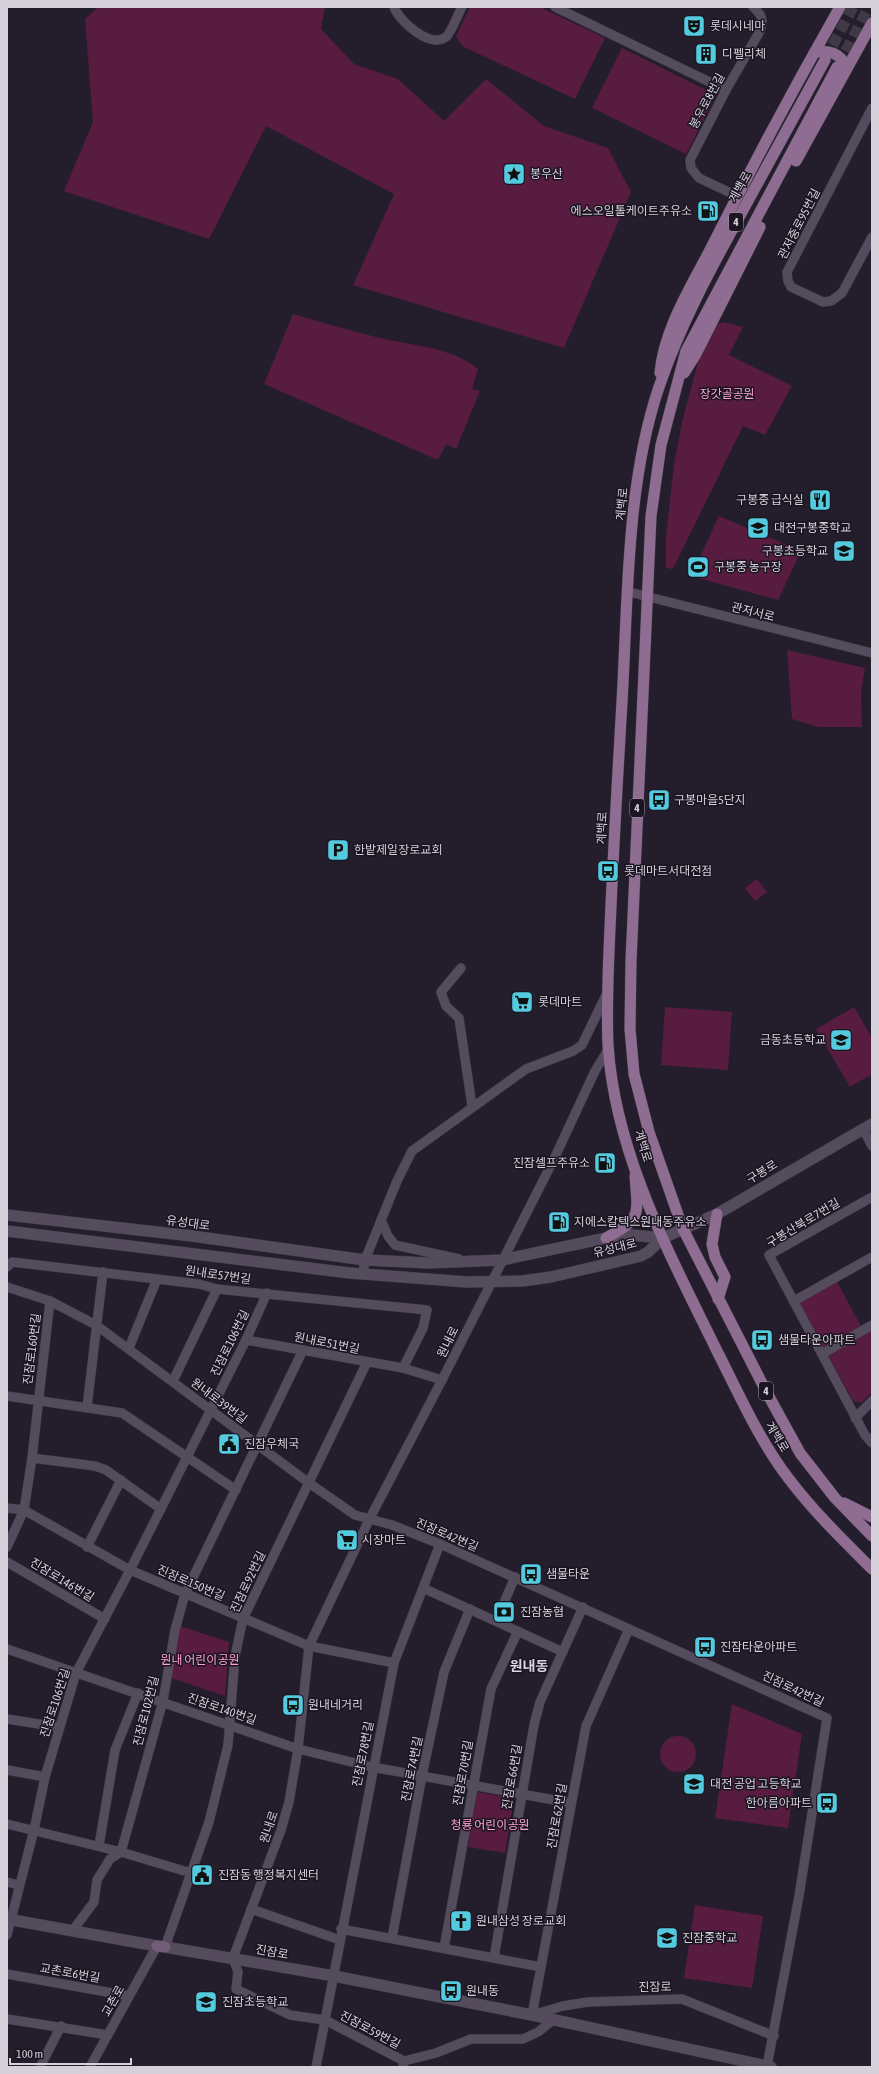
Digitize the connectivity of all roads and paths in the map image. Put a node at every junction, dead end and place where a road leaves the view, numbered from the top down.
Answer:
1 (394, 7) edge
2 (462, 7) edge
3 (555, 7) edge
4 (753, 7) edge
5 (840, 7) edge
6 (872, 23) edge
7 (814, 54) junction
8 (825, 60) tunnel mouth
9 (842, 67) junction
10 (726, 90) junction
11 (872, 108) edge
12 (699, 178) joint
13 (737, 196) junction
14 (872, 237) edge
15 (658, 389) junction
16 (628, 592) junction
17 (648, 597) junction
18 (872, 653) edge
19 (461, 968) dead end
20 (607, 994) junction
21 (608, 1048) junction
22 (472, 1106) junction
23 (867, 1127) edge
24 (872, 1146) edge
25 (633, 1164) junction
26 (872, 1197) edge
27 (717, 1214) junction
28 (7, 1215) edge
29 (381, 1220) junction
30 (683, 1229) junction
31 (7, 1231) edge
32 (606, 1238) junction
33 (663, 1238) junction
34 (872, 1257) edge
35 (365, 1260) junction
36 (502, 1260) junction
37 (476, 1262) junction
38 (7, 1266) edge
39 (103, 1272) junction
40 (363, 1274) junction
41 (157, 1279) junction
42 (490, 1282) junction
43 (7, 1287) edge
44 (217, 1289) junction
45 (267, 1294) junction
46 (718, 1299) junction
47 (50, 1301) junction
48 (794, 1302) junction
49 (96, 1325) junction
50 (872, 1325) edge
51 (246, 1340) junction
52 (130, 1348) junction
53 (303, 1350) junction
54 (822, 1354) junction
55 (367, 1362) junction
56 (403, 1368) junction
57 (442, 1380) junction
58 (174, 1381) junction
59 (7, 1396) edge
60 (38, 1401) junction
61 (872, 1401) edge
62 (87, 1407) junction
63 (210, 1410) junction
64 (856, 1418) junction
65 (872, 1443) edge
66 (257, 1444) junction
67 (32, 1458) junction
68 (186, 1458) junction
69 (121, 1480) junction
70 (309, 1483) junction
71 (236, 1490) junction
72 (835, 1498) junction
73 (7, 1508) edge
74 (161, 1509) junction
75 (24, 1510) junction
76 (872, 1517) edge
77 (369, 1520) junction
78 (872, 1536) edge
79 (440, 1544) junction
80 (7, 1547) edge
81 (87, 1547) junction
82 (7, 1562) edge
83 (872, 1569) edge
84 (130, 1570) junction
85 (515, 1577) junction
86 (423, 1588) junction
87 (185, 1594) junction
88 (582, 1608) junction
89 (470, 1609) junction
90 (105, 1619) junction
91 (243, 1619) junction
92 (496, 1621) junction
93 (629, 1629) junction
94 (518, 1631) junction
95 (309, 1646) junction
96 (7, 1649) edge
97 (564, 1652) junction
98 (394, 1663) junction
99 (76, 1673) junction
100 (138, 1693) junction
101 (163, 1701) junction
102 (7, 1719) edge
103 (230, 1724) junction
104 (58, 1727) junction
105 (298, 1749) junction
106 (372, 1767) junction
107 (7, 1770) edge
108 (422, 1776) junction
109 (45, 1777) junction
110 (472, 1785) junction
111 (521, 1794) junction
112 (571, 1803) junction
113 (7, 1824) edge
114 (34, 1830) junction
115 (99, 1846) junction
116 (121, 1852) junction
117 (191, 1874) junction
118 (7, 1882) edge
119 (19, 1885) junction
120 (251, 1908) junction
121 (9, 1919) edge
122 (73, 1930) junction
123 (341, 1930) junction
124 (7, 1935) edge
125 (392, 1938) junction
126 (340, 1940) junction
127 (161, 1947) junction
128 (444, 1948) junction
129 (232, 1958) junction
130 (494, 1958) junction
131 (542, 1967) junction
132 (7, 1974) edge
133 (334, 1976) junction
134 (129, 1996) junction
135 (532, 2016) junction
136 (7, 2019) edge
137 (325, 2020) junction
138 (553, 2020) junction
139 (61, 2026) junction
140 (108, 2035) junction
141 (774, 2036) junction
142 (403, 2064) edge
143 (40, 2067) edge
144 (90, 2067) edge
145 (316, 2067) edge
146 (769, 2067) edge

1 - 2 street
3 - 10 street
4 - 10 street, 봉우로8번길
5 - 7 main road
6 - 9 main road, 계백로
7 - 9 main road
7 - 13 main road
8 - 15 main road, 계백로 / 4
9 - 17 main road, 계백로 / 4
10 - 12 street, 봉우로8번길
11 - 14 street, 관저중로95번길
12 - 13 street, 계백로
13 - 15 main road
15 - 16 main road, 계백로 / 4
16 - 17 street, 관저서로
16 - 20 main road, 계백로 / 4
17 - 18 street, 관저서로
17 - 30 main road, 계백로 / 4
19 - 22 street
20 - 21 main road, 계백로 / 4
20 - 22 street
21 - 25 main road, 계백로 / 4
21 - 36 street, 원내로
22 - 29 street
23 - 24 street
23 - 27 street, 구봉로
25 - 32 main road
25 - 33 main road, 계백로 / 4
26 - 48 street, 구봉산북로7번길
27 - 30 street, 구봉로
27 - 46 main road
28 - 35 street, 유성대로
29 - 35 street
29 - 37 street
30 - 33 street, 구봉로
30 - 46 main road, 계백로 / 4
31 - 40 street, 유성대로
32 - 33 street, 유성대로
32 - 36 street, 유성대로
33 - 42 street, 유성대로
33 - 83 main road, 계백로 / 4
34 - 48 street
35 - 37 street, 유성대로
35 - 40 street
36 - 37 street, 유성대로
36 - 42 street, 원내로
38 - 39 street, 원내로57번길
39 - 41 street, 원내로57번길
39 - 49 street
40 - 42 street, 유성대로
41 - 44 street, 원내로57번길
41 - 52 street
42 - 57 street, 원내로
43 - 47 street, 원내로39번길
44 - 45 street, 원내로57번길
44 - 58 street, 원내로39번길
45 - 51 street, 진잠로106번길
45 - 56 street, 원내로57번길
46 - 72 main road, 계백로 / 4
47 - 49 street, 원내로39번길
47 - 60 street, 진잠로160번길
48 - 54 street, 구봉산북로7번길
49 - 52 street, 원내로39번길
49 - 62 street
50 - 54 street
51 - 53 street, 원내로51번길
51 - 63 street, 진잠로106번길
52 - 58 street, 원내로39번길
53 - 55 street, 원내로51번길
53 - 66 street, 진잠로102번길
54 - 64 street, 구봉산북로7번길
55 - 56 street, 원내로51번길
55 - 70 street, 진잠로92번길
56 - 57 street, 원내로51번길
57 - 77 street, 원내로
58 - 63 street, 원내로39번길
59 - 60 street, 진잠로160번길
60 - 62 street, 진잠로160번길
60 - 67 street
61 - 64 street
62 - 68 street, 진잠로160번길
63 - 66 street, 원내로39번길
63 - 68 street, 진잠로106번길
64 - 65 street, 구봉산북로7번길
66 - 70 street, 원내로39번길
66 - 71 street, 진잠로102번길
67 - 69 street
67 - 75 street
68 - 71 street
68 - 74 street, 진잠로106번길
69 - 74 street
69 - 81 street
70 - 77 street, 원내로39번길
70 - 91 street, 진잠로92번길
71 - 87 street, 진잠로102번길
72 - 76 main road
72 - 78 main road, 계백로 / 4
73 - 75 street, 진잠로150번길
74 - 84 street, 진잠로106번길
75 - 80 street
75 - 81 street, 진잠로150번길
77 - 79 street, 진잠로42번길
77 - 95 street, 원내로
79 - 85 street, 진잠로42번길
79 - 86 street, 진잠로78번길
81 - 84 street, 진잠로150번길
82 - 90 street, 진잠로146번길
84 - 87 street, 진잠로150번길
84 - 90 street, 진잠로106번길
85 - 88 street, 진잠로42번길
85 - 92 street
86 - 89 street
86 - 98 street, 진잠로78번길
87 - 91 street, 진잠로150번길
87 - 101 street, 진잠로102번길
88 - 93 street, 진잠로42번길
88 - 97 street, 진잠로66번길
89 - 92 street
89 - 108 street, 진잠로74번길
90 - 99 street, 진잠로106번길
91 - 95 street, 진잠로150번길
91 - 103 street, 진잠로92번길
92 - 94 street
93 - 112 street, 진잠로62번길
93 - 141 street, 진잠로42번길
94 - 97 street
94 - 110 street, 진잠로70번길
95 - 98 street
95 - 105 street, 원내로
96 - 99 street, 진잠로140번길
97 - 111 street, 진잠로66번길
98 - 106 street, 진잠로78번길
99 - 100 street, 진잠로140번길
99 - 104 street, 진잠로106번길
100 - 101 street, 진잠로140번길
100 - 115 street
101 - 103 street, 진잠로140번길
101 - 116 street, 진잠로102번길
102 - 104 street
103 - 105 street, 진잠로140번길
103 - 117 street, 진잠로92번길
104 - 109 street, 진잠로106번길
105 - 106 street
105 - 120 street, 원내로
106 - 108 street
106 - 123 street, 진잠로78번길
107 - 109 street
108 - 110 street
108 - 125 street, 진잠로74번길
109 - 114 street, 진잠로106번길
110 - 111 street
110 - 128 street, 진잠로70번길
111 - 112 street
111 - 130 street, 진잠로66번길
112 - 131 street, 진잠로62번길
113 - 114 street
114 - 115 street
114 - 119 street, 진잠로106번길
115 - 116 street
116 - 117 street
116 - 122 street
117 - 127 street, 진잠로92번길
118 - 119 street
119 - 121 street, 진잠로106번길
120 - 126 street
120 - 129 street, 원내로
121 - 122 street, 진잠로
121 - 124 street, 진잠로106번길
122 - 127 street, 진잠로
123 - 125 street
123 - 126 street, 진잠로78번길
125 - 128 street
126 - 133 street, 진잠로78번길
127 - 129 street, 진잠로
127 - 134 street, 교촌로
128 - 130 street
129 - 133 street, 진잠로
129 - 137 street, 진잠로59번길
130 - 131 street
131 - 135 street, 진잠로62번길
132 - 134 street, 교촌로6번길
133 - 135 street, 진잠로
133 - 137 street, 진잠로78번길
134 - 140 street, 교촌로
135 - 138 street, 진잠로
135 - 141 street, 진잠로
136 - 139 street
137 - 142 street, 진잠로59번길
137 - 145 street, 진잠로59번길
138 - 142 street, 진잠로59번길
138 - 146 street, 진잠로
139 - 140 street
139 - 143 street
140 - 144 street, 교촌로
141 - 146 street, 진잠로42번길

